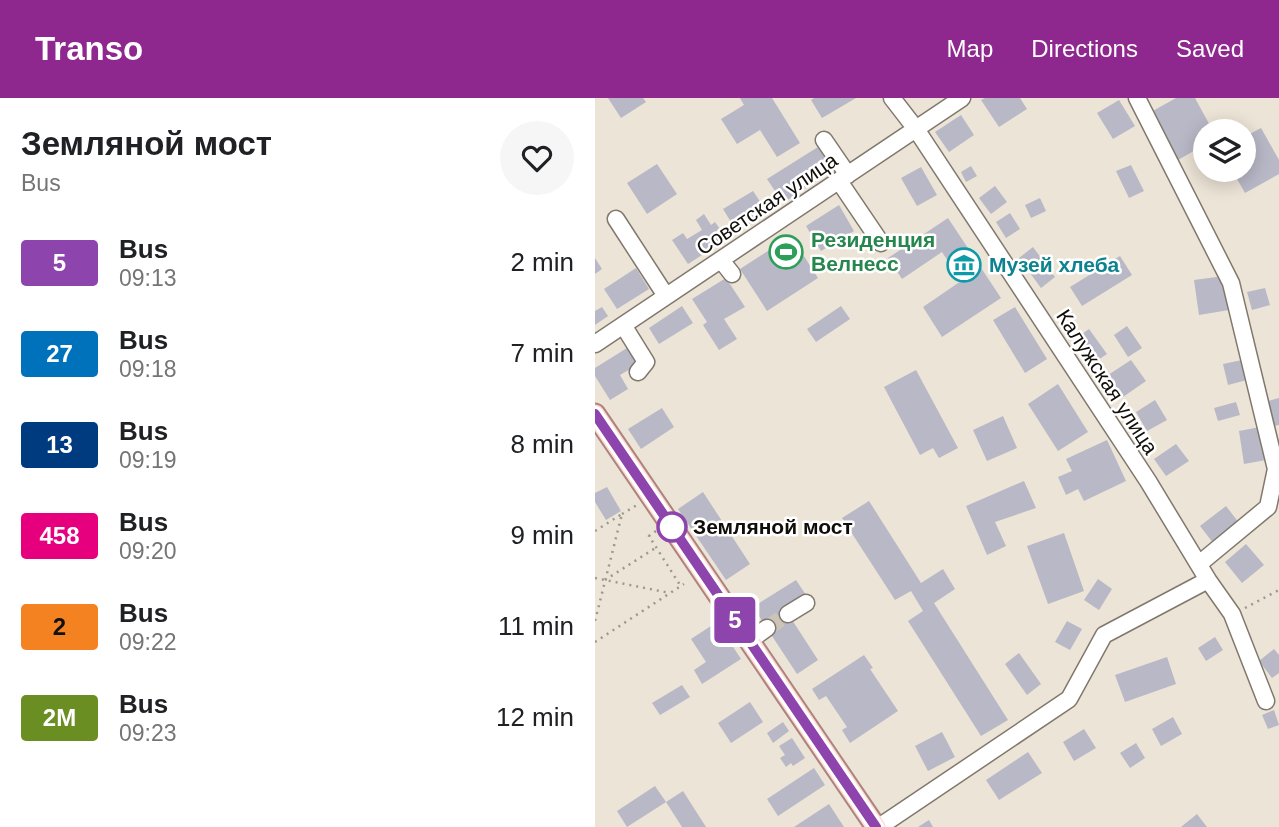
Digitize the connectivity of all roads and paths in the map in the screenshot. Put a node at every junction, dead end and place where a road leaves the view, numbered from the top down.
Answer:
1 (892, 98) edge
2 (962, 98) edge
3 (1137, 98) edge
4 (916, 130) junction
5 (824, 140) dead end
6 (843, 178) junction
7 (616, 219) dead end
8 (881, 243) dead end
9 (721, 260) junction
10 (732, 274) dead end
11 (666, 296) junction
12 (627, 323) junction
13 (595, 344) edge
14 (638, 372) dead end
15 (595, 414) edge
16 (658, 529) dead end
17 (595, 531) edge
18 (657, 547) junction
19 (1199, 564) junction
20 (595, 578) edge
21 (605, 580) junction
22 (1208, 580) junction
23 (1279, 590) edge
24 (670, 593) junction
25 (806, 603) dead end
26 (788, 614) tunnel mouth
27 (1232, 614) junction
28 (595, 621) edge
29 (767, 628) tunnel mouth
30 (749, 641) junction
31 (595, 642) edge
32 (1266, 701) dead end
33 (878, 827) edge

1 - 4 street, Калужская улица
2 - 4 street, Советская улица
3 - 19 street
4 - 6 street, Советская улица
4 - 19 street, Калужская улица
5 - 6 street
6 - 8 street
6 - 9 street, Советская улица
7 - 11 street
9 - 10 street
9 - 11 street, Советская улица
11 - 12 street, Советская улица
12 - 13 street, Советская улица
12 - 14 street
15 - 30 main road
16 - 18 path
17 - 21 path
18 - 21 path
18 - 24 path
19 - 22 street, Калужская улица
20 - 21 path
21 - 24 path
21 - 28 path
22 - 27 street, Калужская улица
22 - 33 street
23 - 27 path
24 - 31 path
25 - 26 street
27 - 32 street, Калужская улица
29 - 30 street
30 - 33 main road

